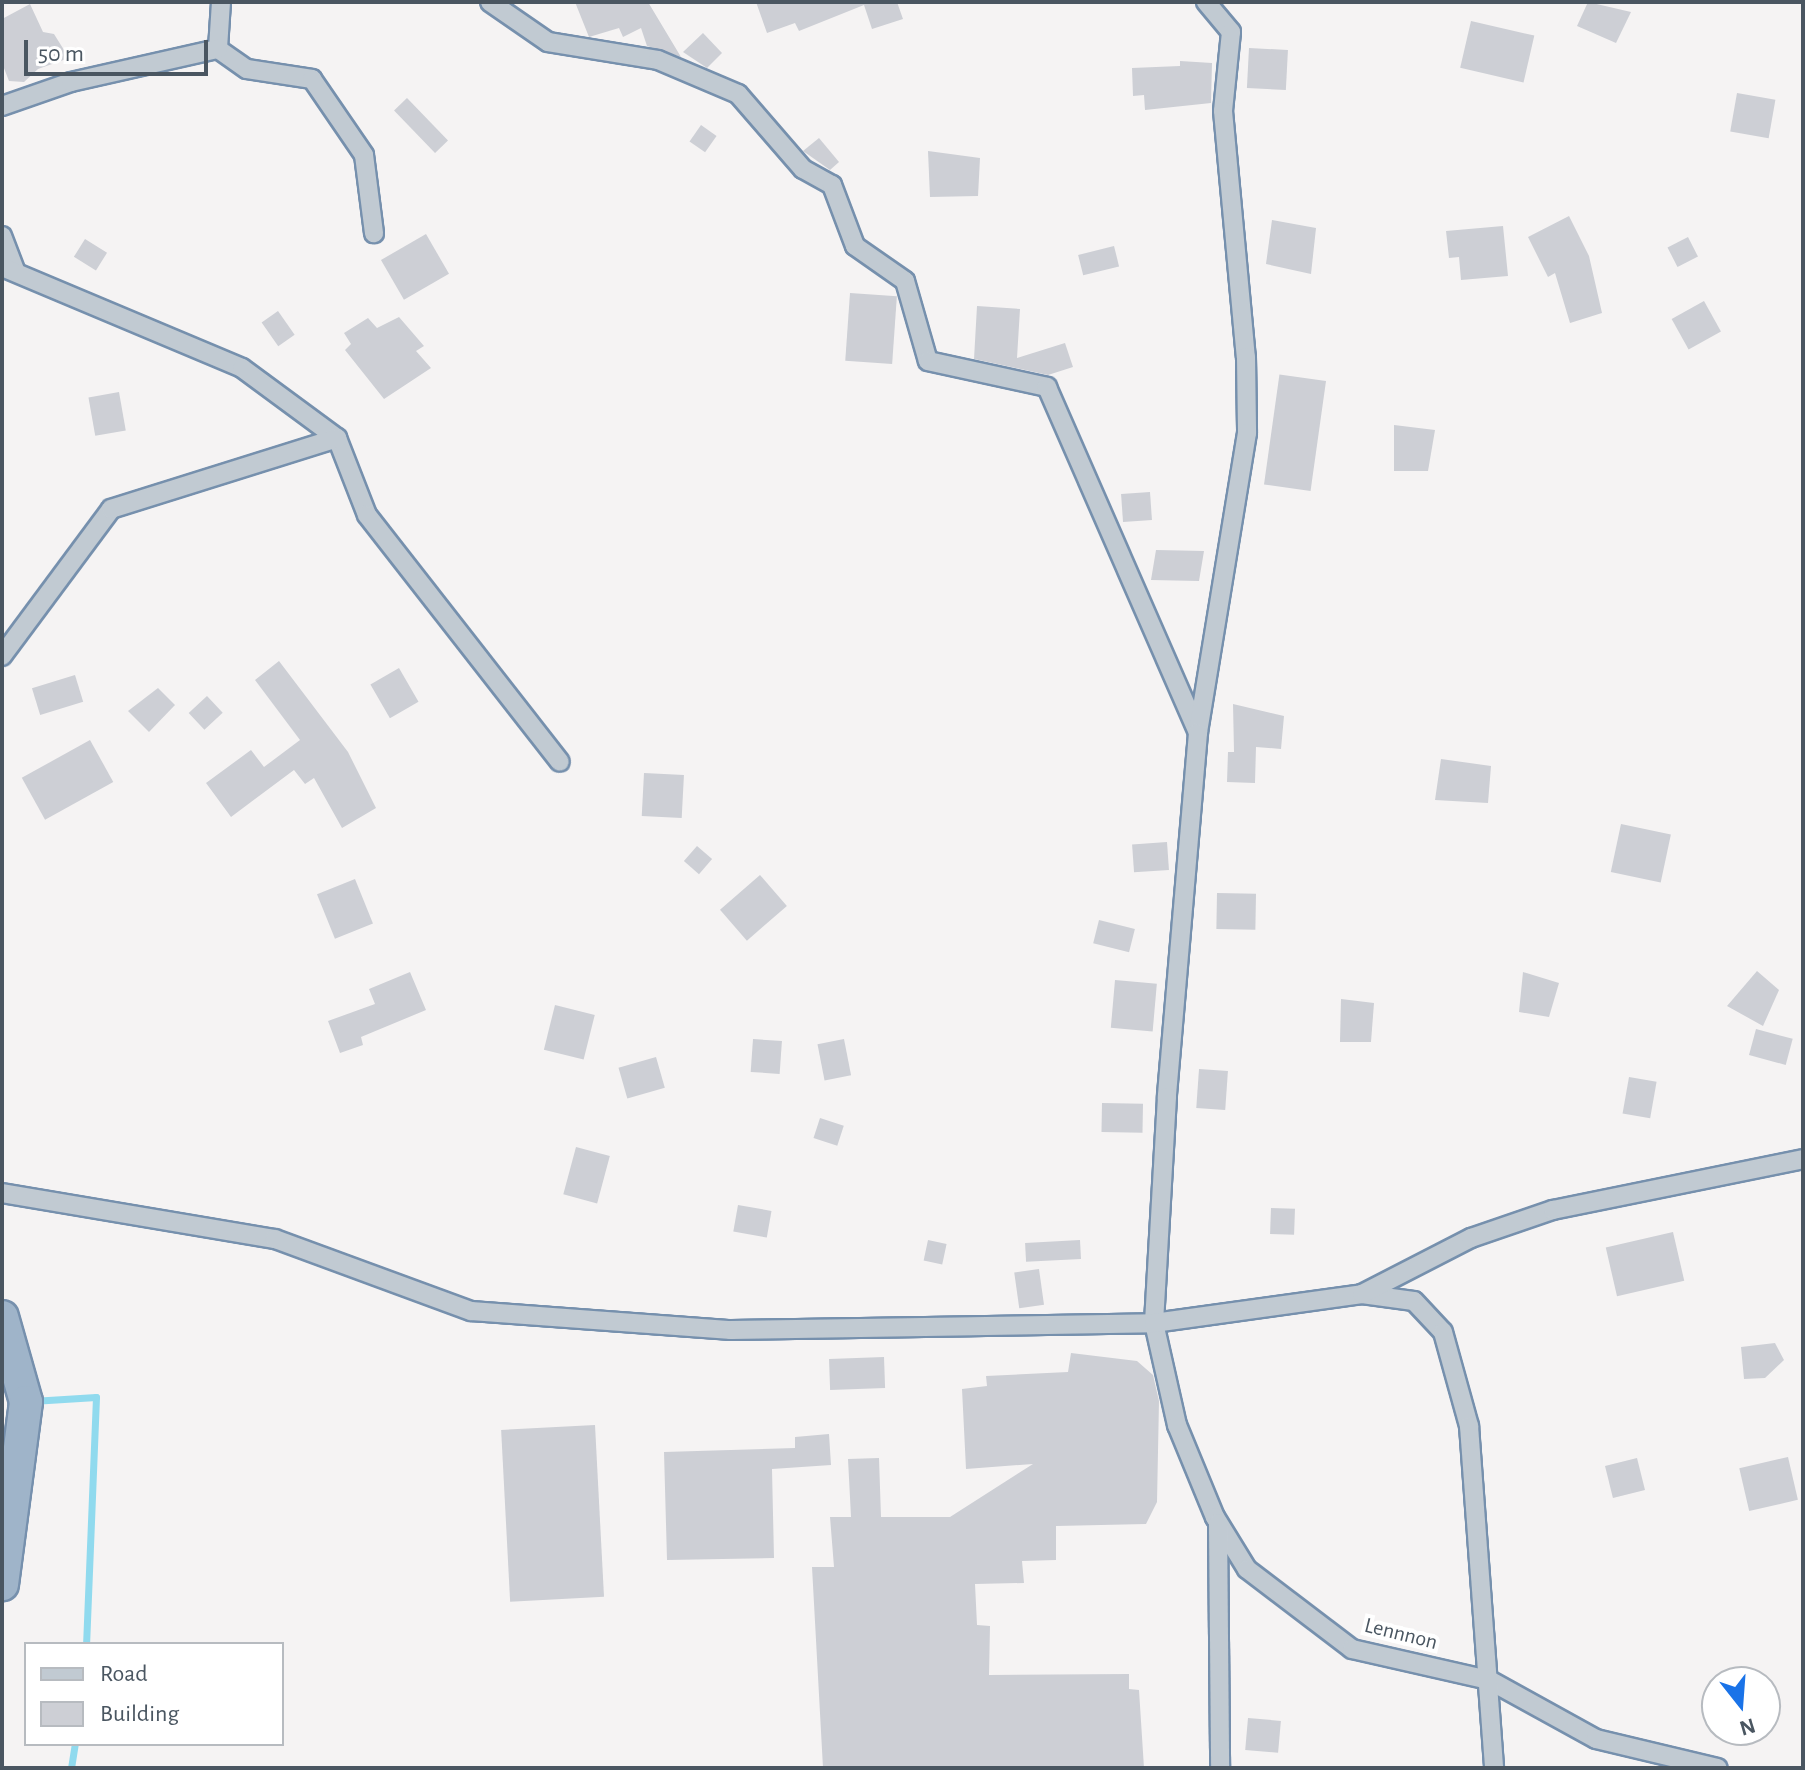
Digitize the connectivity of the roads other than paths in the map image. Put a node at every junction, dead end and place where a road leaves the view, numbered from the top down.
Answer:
1 (221, 2) edge
2 (490, 2) edge
3 (1206, 2) edge
4 (218, 49) junction
5 (2, 106) edge
6 (374, 233) dead end
7 (2, 236) edge
8 (8, 268) edge
9 (337, 438) junction
10 (2, 656) edge
11 (1198, 733) junction
12 (560, 762) dead end
13 (1803, 1159) edge
14 (2, 1193) edge
15 (1362, 1294) junction
16 (2, 1317) edge
17 (1154, 1323) junction
18 (1218, 1523) junction
19 (2, 1584) edge
20 (1489, 1680) junction
21 (1220, 1768) edge
22 (1494, 1768) edge
23 (1718, 1768) edge

1 - 4 street
2 - 11 street
3 - 11 street, Lennnon
4 - 5 street
4 - 6 street
7 - 8 street
8 - 9 street
9 - 10 street
9 - 12 street
11 - 17 street, Lennnon
13 - 15 street
14 - 17 street
15 - 17 street
15 - 20 street
16 - 19 highway
17 - 18 street, Lennnon
18 - 20 street, Lennnon
18 - 21 street
20 - 22 street
20 - 23 street, Lennnon

